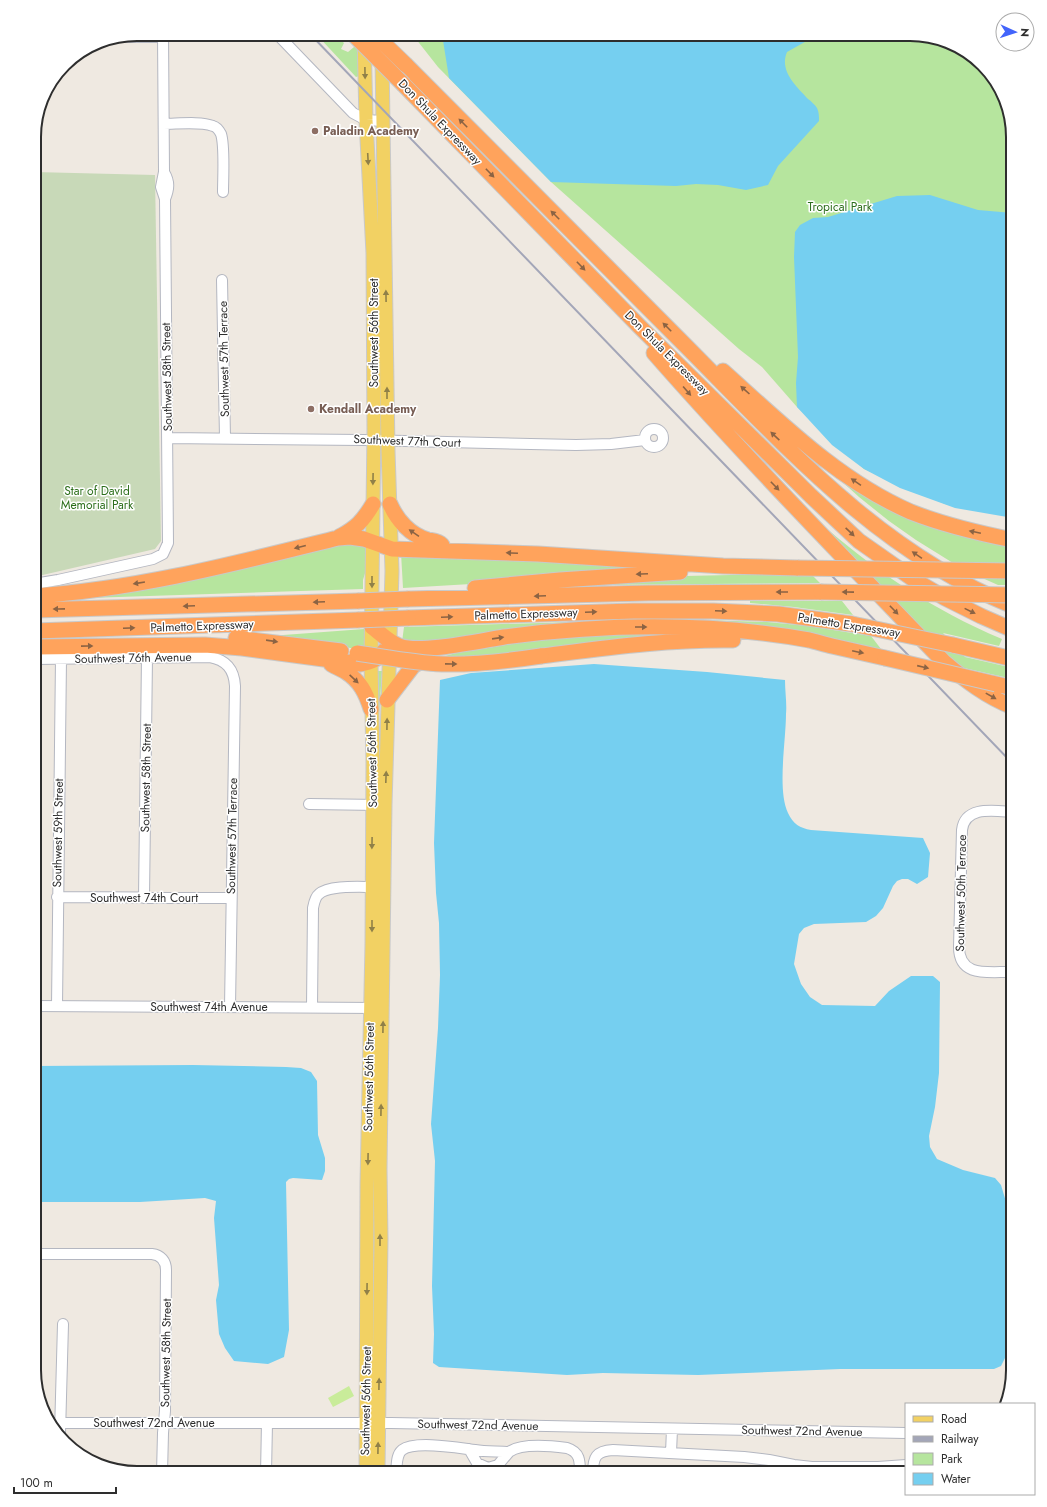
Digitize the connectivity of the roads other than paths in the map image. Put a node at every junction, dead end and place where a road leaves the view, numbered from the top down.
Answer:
1 (163, 41) edge
2 (284, 41) edge
3 (360, 41) edge
4 (364, 41) edge
5 (381, 41) edge
6 (382, 41) edge
7 (366, 120) junction
8 (383, 121) junction
9 (164, 124) junction
10 (223, 192) dead end
11 (222, 280) dead end
12 (640, 327) junction
13 (694, 354) junction
14 (168, 438) junction
15 (225, 438) junction
16 (374, 440) junction
17 (645, 440) dead end
18 (388, 441) junction
19 (373, 504) junction
20 (390, 504) junction
21 (338, 538) junction
22 (1006, 538) edge
23 (373, 543) junction
24 (392, 549) junction
25 (447, 550) junction
26 (723, 566) junction
27 (1006, 571) edge
28 (41, 583) edge
29 (41, 595) edge
30 (1006, 595) edge
31 (429, 598) junction
32 (1006, 603) edge
33 (41, 610) edge
34 (150, 627) junction
35 (372, 627) junction
36 (1006, 627) edge
37 (41, 631) edge
38 (391, 642) junction
39 (452, 645) junction
40 (830, 646) junction
41 (41, 647) edge
42 (1006, 657) edge
43 (148, 658) junction
44 (41, 659) edge
45 (61, 659) junction
46 (326, 660) junction
47 (371, 662) junction
48 (229, 666) joint
49 (1006, 686) edge
50 (388, 700) junction
51 (1006, 704) edge
52 (371, 709) junction
53 (309, 804) dead end
54 (379, 804) junction
55 (1006, 812) edge
56 (378, 887) junction
57 (57, 897) junction
58 (144, 898) junction
59 (231, 898) junction
60 (1006, 972) edge
61 (41, 1006) edge
62 (57, 1006) junction
63 (230, 1007) junction
64 (312, 1007) junction
65 (377, 1008) junction
66 (41, 1254) edge
67 (63, 1324) dead end
68 (60, 1423) junction
69 (164, 1423) junction
70 (267, 1423) junction
71 (372, 1423) junction
72 (60, 1427) edge
73 (672, 1429) junction
74 (905, 1433) edge
75 (469, 1449) junction
76 (509, 1452) junction
77 (671, 1453) junction
78 (905, 1465) edge
79 (162, 1466) edge
80 (266, 1466) edge
81 (367, 1466) edge
82 (377, 1466) edge
83 (396, 1466) edge
84 (481, 1466) edge
85 (496, 1466) edge
86 (580, 1466) edge
87 (593, 1466) edge
88 (800, 1466) edge
89 (892, 1466) edge

1 - 9 street, Southwest 58th Street
2 - 7 street
3 -> 12 highway, Don Shula Expressway, bridge
4 -> 7 main road, Southwest 56th Street
13 -> 5 highway, Don Shula Expressway, bridge
6 - 8 main road, Southwest 56th Street
7 - 8 street
7 -> 16 main road, Southwest 56th Street
18 -> 8 main road, Southwest 56th Street
9 - 10 street
9 - 14 street, Southwest 58th Street
11 - 15 street, Southwest 57th Terrace
12 -> 36 highway, Don Shula Expressway
12 -> 51 highway
22 -> 13 highway
32 -> 13 highway, Don Shula Expressway
14 - 15 street, Southwest 77th Court
14 - 28 street, Southwest 58th Street
15 - 16 street, Southwest 77th Court
16 - 18 street, Southwest 77th Court
16 -> 19 main road, Southwest 56th Street
17 - 18 street, Southwest 77th Court
18 - 20 main road, Southwest 56th Street
19 - 21 highway
19 - 23 main road, Southwest 56th Street
20 - 24 main road, Southwest 56th Street
25 -> 20 highway
21 - 23 highway
21 -> 29 highway
23 - 24 highway
23 -> 35 main road, Southwest 56th Street
24 - 25 highway
24 - 38 main road, Southwest 56th Street
26 -> 25 highway
26 - 27 highway, bridge
26 -> 31 highway
30 -> 31 highway, Palmetto Expressway, bridge
31 -> 33 highway, Palmetto Expressway, bridge
37 -> 34 highway, Palmetto Expressway
34 -> 40 highway, bridge
34 -> 42 highway, Palmetto Expressway, bridge
35 - 38 highway
35 - 47 main road, Southwest 56th Street
38 - 39 highway
38 - 47 highway
38 - 50 main road, Southwest 56th Street
39 -> 40 highway
39 - 50 highway
40 -> 49 highway, bridge
41 -> 46 highway
43 - 45 street, Southwest 76th Avenue
43 - 48 street, Southwest 76th Avenue
43 - 58 street, Southwest 58th Street
44 - 45 street, Southwest 76th Avenue
45 - 57 street, Southwest 59th Street
46 - 47 highway
46 -> 52 highway
47 - 52 main road, Southwest 56th Street
48 - 59 street, Southwest 57th Terrace
54 -> 50 main road, Southwest 56th Street
52 - 54 main road, Southwest 56th Street
53 - 54 street
54 - 56 main road, Southwest 56th Street
55 - 60 street, Southwest 50th Terrace
56 - 64 street
56 - 65 main road, Southwest 56th Street
57 - 58 street, Southwest 74th Court
57 - 62 street, Southwest 59th Street
58 - 59 street, Southwest 74th Court
59 - 63 street, Southwest 57th Terrace
61 - 62 street, Southwest 74th Avenue
62 - 63 street, Southwest 74th Avenue
63 - 64 street, Southwest 74th Avenue
64 - 65 street, Southwest 74th Avenue
65 - 71 main road, Southwest 56th Street
66 - 69 street, Southwest 58th Street
67 - 68 street
68 - 69 street, Southwest 72nd Avenue
68 - 72 street
69 - 70 street, Southwest 72nd Avenue
69 - 79 street, Southwest 58th Street
70 - 71 street, Southwest 72nd Avenue
70 - 80 street
71 - 73 street, Southwest 72nd Avenue
71 - 81 main road, Southwest 56th Street
82 -> 71 main road, Southwest 56th Street
73 - 74 street, Southwest 72nd Avenue
73 - 77 street
75 - 76 street
75 - 83 street
75 - 84 street
76 - 85 street
76 - 86 street
77 - 87 street
77 - 88 street
78 - 89 street

